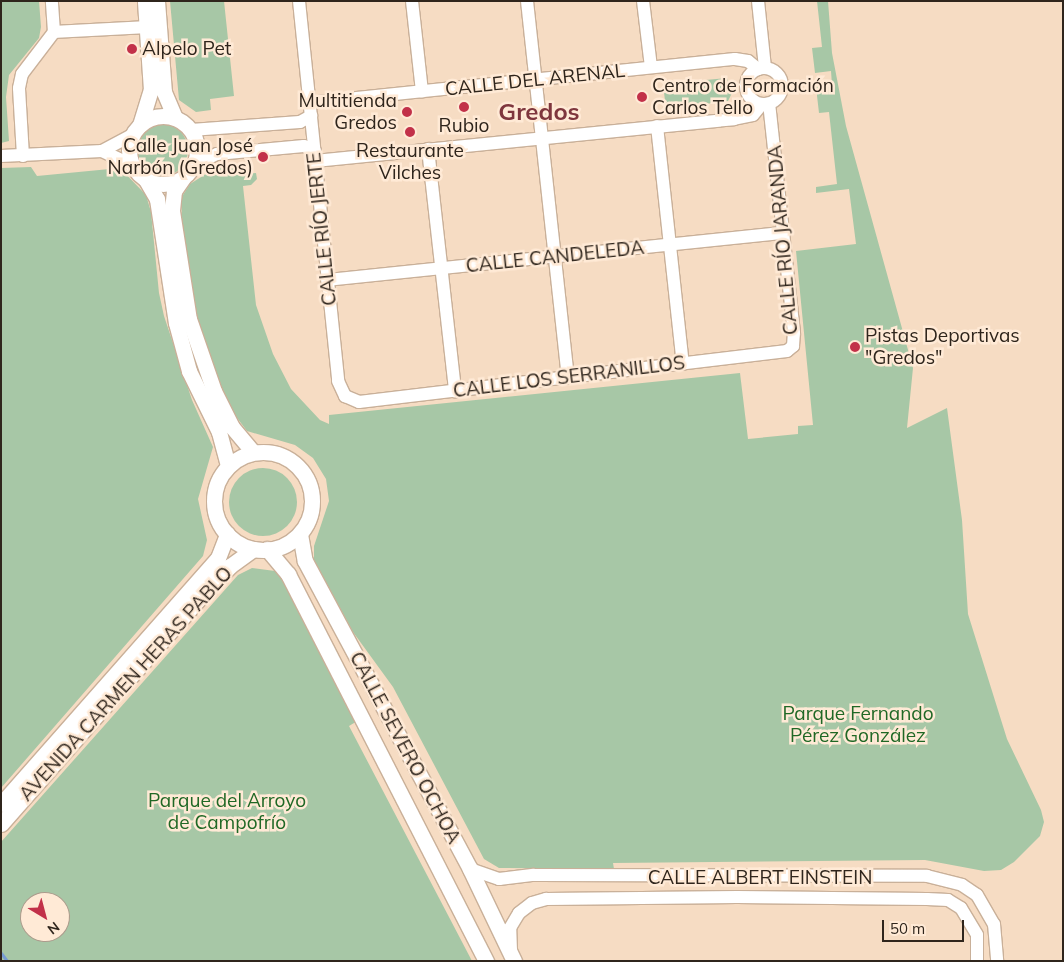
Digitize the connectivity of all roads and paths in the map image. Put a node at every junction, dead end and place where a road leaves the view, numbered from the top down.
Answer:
1 (52, 1) edge
2 (145, 1) edge
3 (158, 1) edge
4 (299, 1) edge
5 (412, 1) edge
6 (527, 1) edge
7 (643, 1) edge
8 (758, 1) edge
9 (147, 27) junction
10 (54, 32) junction
11 (652, 67) junction
12 (762, 69) junction
13 (535, 79) junction
14 (422, 91) junction
15 (308, 102) junction
16 (766, 104) junction
17 (311, 116) junction
18 (175, 118) junction
19 (657, 126) junction
20 (136, 130) junction
21 (191, 130) junction
22 (542, 138) junction
23 (428, 149) junction
24 (102, 151) junction
25 (1, 156) edge
26 (23, 156) junction
27 (315, 156) junction
28 (132, 165) junction
29 (194, 165) junction
30 (183, 178) junction
31 (146, 180) junction
32 (783, 234) junction
33 (670, 245) junction
34 (554, 257) junction
35 (441, 268) junction
36 (327, 280) junction
37 (792, 346) joint
38 (683, 364) junction
39 (568, 378) junction
40 (455, 391) junction
41 (345, 396) joint
42 (253, 452) junction
43 (228, 465) junction
44 (227, 534) junction
45 (300, 534) junction
46 (260, 549) junction
47 (1, 804) edge
48 (1, 824) edge
49 (470, 869) junction
50 (512, 957) edge
51 (486, 961) edge
52 (977, 961) edge
53 (997, 961) edge

1 - 10 street
2 - 9 main road
3 - 18 main road
4 - 15 street, CALLE RÍO JERTE
5 - 14 street
6 - 13 street
7 - 11 street
8 - 12 street
9 - 10 street
9 - 20 main road
10 - 26 street
11 - 12 street, CALLE DEL ARENAL
11 - 13 street, CALLE DEL ARENAL
12 - 16 street
12 - 16 street
13 - 14 street, CALLE DEL ARENAL
13 - 22 street
14 - 15 street, CALLE DEL ARENAL
15 - 17 street, CALLE RÍO JERTE
16 - 19 street
16 - 32 street, CALLE RÍO JARANDA
17 - 21 street
17 - 27 street, CALLE RÍO JERTE
18 - 20 main road
18 - 21 main road
19 - 22 street
19 - 33 street
20 - 24 street
20 - 28 main road
21 - 29 main road
22 - 23 street
22 - 34 street
23 - 27 street
23 - 35 street
24 - 26 street
24 - 28 street
25 - 26 street
27 - 29 street
27 - 36 street, CALLE RÍO JERTE
28 - 31 main road
29 - 30 main road
30 - 31 main road
30 - 42 main road
31 - 43 main road
32 - 33 street, CALLE CANDELEDA
32 - 37 street, CALLE RÍO JARANDA
33 - 34 street, CALLE CANDELEDA
33 - 38 street
34 - 35 street, CALLE CANDELEDA
34 - 39 street
35 - 36 street, CALLE CANDELEDA
35 - 40 street
36 - 41 street, CALLE RÍO JERTE
37 - 38 street, CALLE LOS SERRANILLOS
38 - 39 street, CALLE LOS SERRANILLOS
39 - 40 street, CALLE LOS SERRANILLOS
40 - 41 street, CALLE LOS SERRANILLOS
42 - 43 main road
42 - 45 main road
43 - 44 main road
44 - 46 main road
44 - 47 main road, AVENIDA CARMEN HERAS PABLO
45 - 46 main road
45 - 49 main road, CALLE SEVERO OCHOA
46 - 48 main road, AVENIDA CARMEN HERAS PABLO
46 - 51 main road, CALLE SEVERO OCHOA
49 - 50 main road, CALLE SEVERO OCHOA
49 - 53 street, CALLE ALBERT EINSTEIN
50 - 52 street, CALLE ALBERT EINSTEIN

